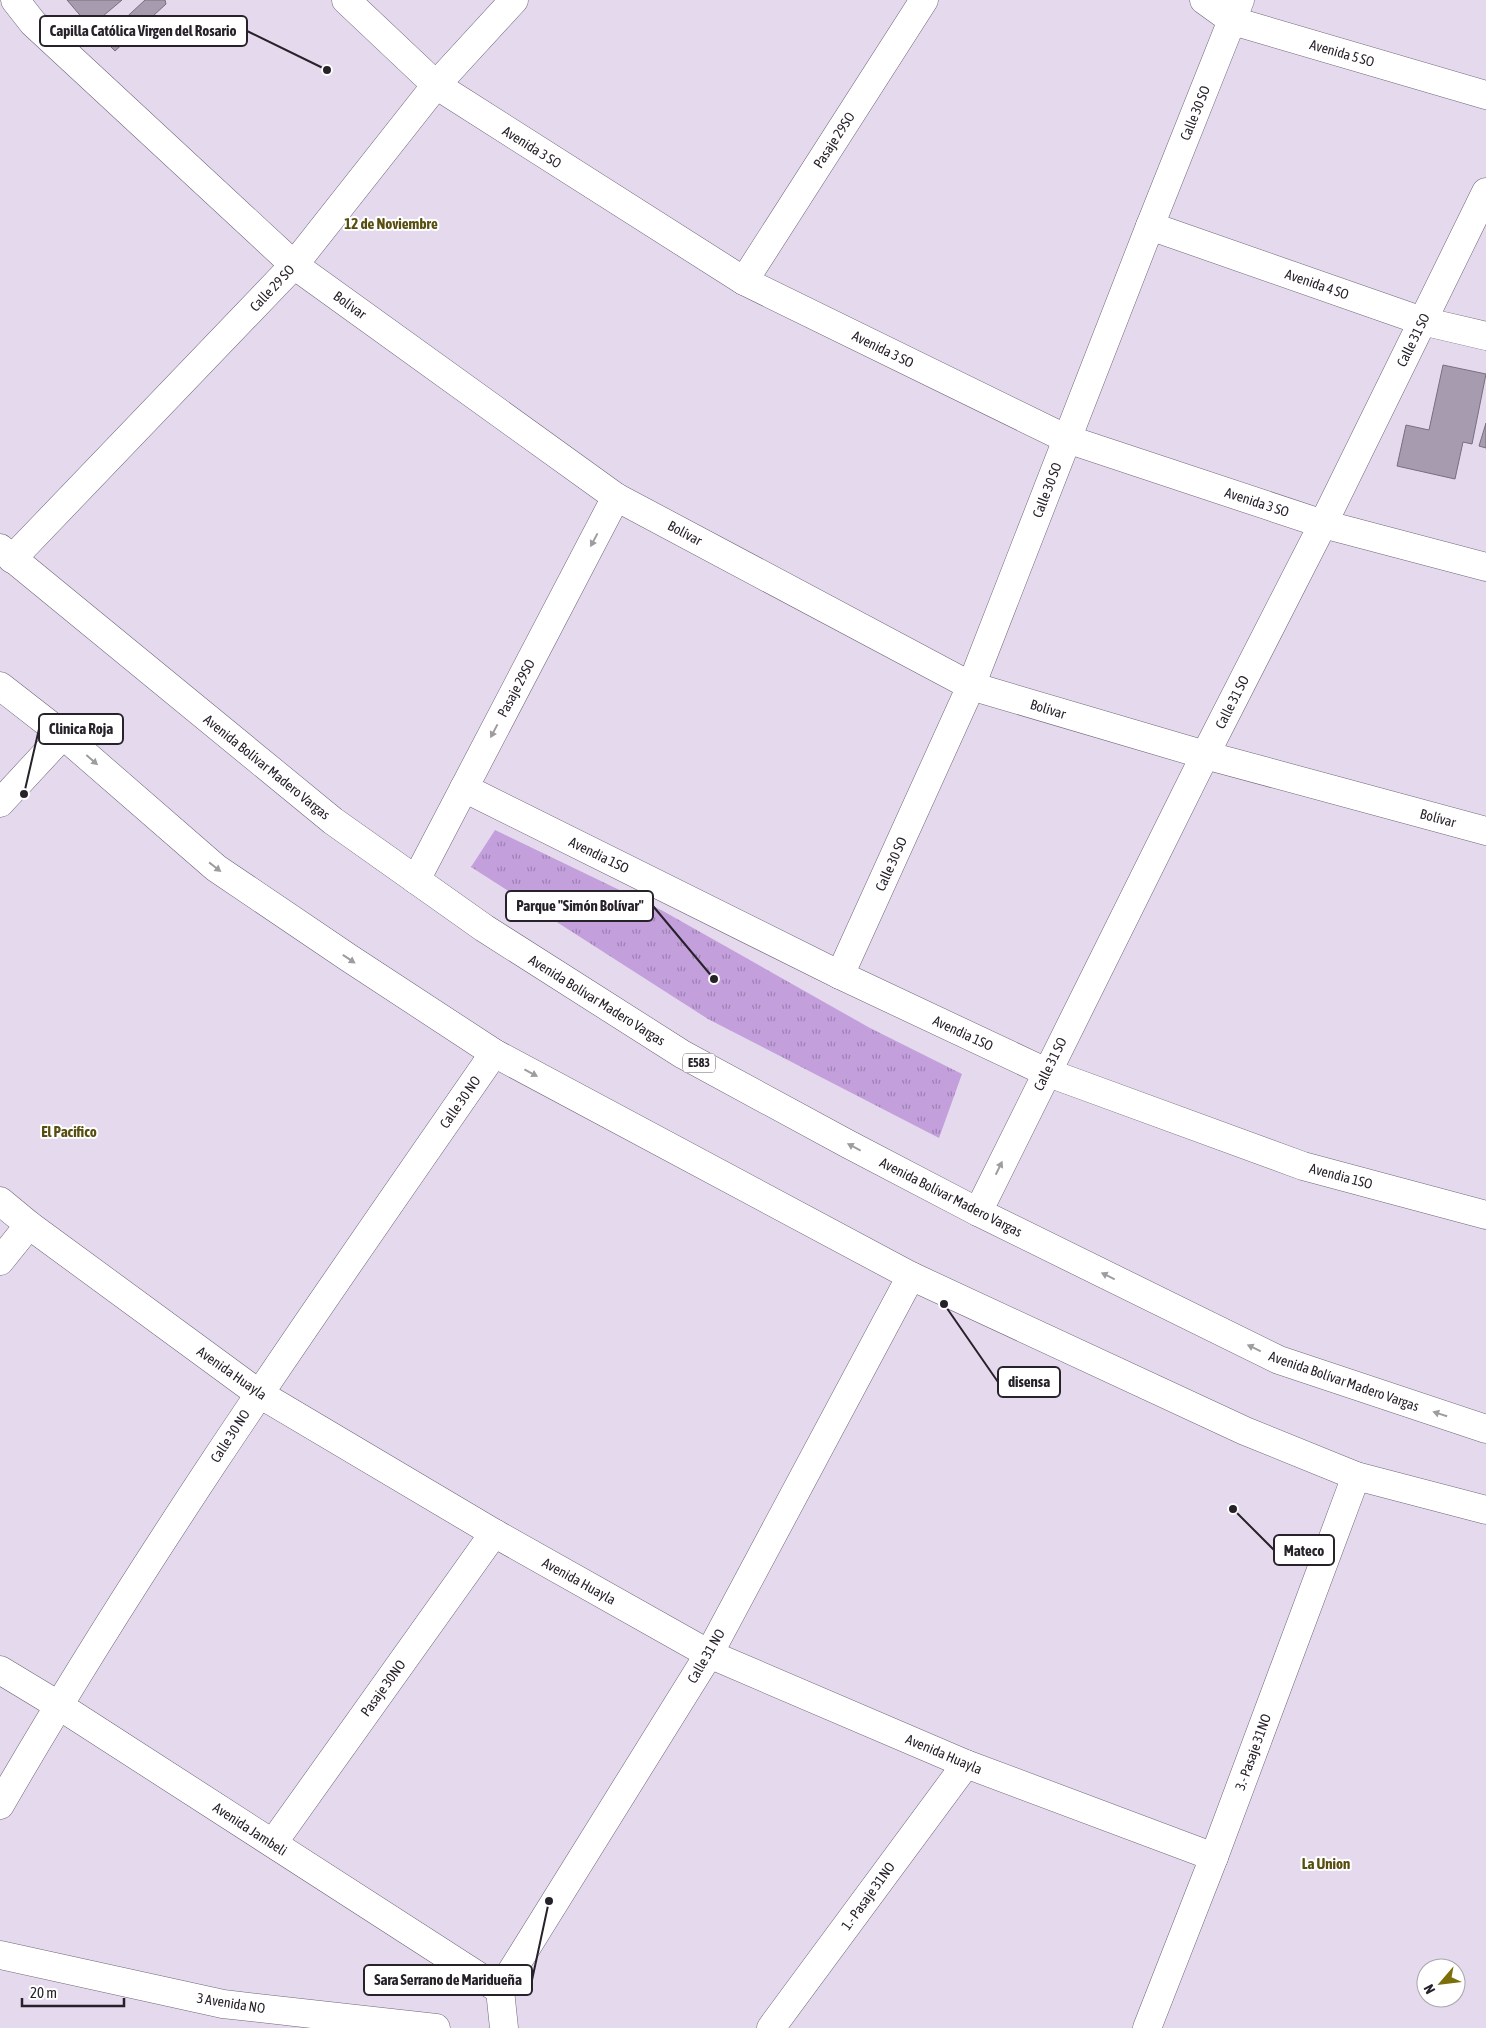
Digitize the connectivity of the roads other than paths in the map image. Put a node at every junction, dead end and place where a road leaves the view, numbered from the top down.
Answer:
1 (14, 0) edge
2 (346, 0) edge
3 (514, 0) edge
4 (924, 0) edge
5 (1204, 0) edge
6 (1236, 10) edge
7 (436, 85) junction
8 (1486, 95) edge
9 (1486, 192) edge
10 (1150, 226) junction
11 (294, 265) junction
12 (744, 281) junction
13 (1422, 321) junction
14 (1486, 336) edge
15 (1067, 439) junction
16 (616, 497) junction
17 (1323, 524) junction
18 (6, 554) edge
19 (1486, 567) edge
20 (0, 686) edge
21 (971, 686) junction
22 (63, 735) junction
23 (1205, 755) junction
24 (464, 788) junction
25 (0, 803) edge
26 (1486, 831) edge
27 (416, 880) junction
28 (840, 975) junction
29 (494, 1053) junction
30 (1046, 1072) junction
31 (0, 1201) edge
32 (978, 1212) junction
33 (1486, 1215) edge
34 (29, 1225) junction
35 (0, 1261) edge
36 (911, 1276) junction
37 (258, 1393) junction
38 (1486, 1429) edge
39 (1356, 1476) junction
40 (1486, 1510) edge
41 (494, 1533) junction
42 (709, 1654) junction
43 (0, 1670) edge
44 (58, 1705) junction
45 (966, 1764) junction
46 (0, 1805) edge
47 (272, 1843) junction
48 (1214, 1857) junction
49 (0, 1954) edge
50 (500, 1990) junction
51 (436, 2028) edge
52 (504, 2028) edge
53 (771, 2028) edge
54 (1147, 2028) edge

1 - 11 street, Bolívar
2 - 7 street, Avenida 3 SO
3 - 7 street, Calle 29 SO
4 - 12 street, Pasaje 29SO
5 - 6 street, Avenida 5 SO
6 - 8 street, Avenida 5 SO
6 - 10 street, Calle 30 SO
7 - 11 street, Calle 29 SO
7 - 12 street, Avenida 3 SO
9 - 13 street, Calle 31 SO
10 - 13 street, Avenida 4 SO
10 - 15 street, Calle 30 SO
11 - 16 street, Bolívar
11 - 18 street, Calle 29 SO
12 - 15 street, Avenida 3 SO
13 - 14 street, Avenida 4 SO
13 - 17 street, Calle 31 SO
15 - 17 street, Avenida 3 SO
15 - 21 street, Calle 30 SO
16 - 21 street, Bolívar
16 -> 24 street, Pasaje 29SO
17 - 19 street, Avenida 3 SO
17 - 23 street, Calle 31 SO
18 - 27 street, Avenida Bolívar Madero Vargas / E583
20 - 22 street
21 - 23 street, Bolívar
21 - 28 street, Calle 30 SO
22 - 25 street
22 -> 29 street
23 - 26 street, Bolívar
23 - 30 street, Calle 31 SO
24 - 27 street, Pasaje 29SO
24 - 28 street, Avendia 1SO
32 -> 27 street, Avenida Bolívar Madero Vargas / E583
28 - 30 street, Avendia 1SO
29 -> 36 street
29 - 37 street, Calle 30 NO
32 -> 30 street, Calle 31 SO
30 - 33 street, Avendia 1SO
31 - 34 street, Avenida Huayla
38 -> 32 street, Avenida Bolívar Madero Vargas / E583
34 - 35 street
34 - 37 street, Avenida Huayla
36 - 39 street
36 - 42 street, Calle 31 NO
37 - 41 street, Avenida Huayla
37 - 44 street, Calle 30 NO
39 - 40 street
39 - 48 street, 3.- Pasaje 31NO
41 - 42 street, Avenida Huayla
41 - 47 street, Pasaje 30NO
42 - 45 street, Avenida Huayla
42 - 50 street, Calle 31 NO
43 - 44 street, Avenida Jambeli
44 - 46 street, Calle 30 NO
44 - 47 street, Avenida Jambeli
45 - 48 street, Avenida Huayla
45 - 53 street, 1.- Pasaje 31NO
47 - 50 street, Avenida Jambeli
48 - 54 street, 3.- Pasaje 31NO
49 - 51 street, 3 Avenida NO
50 - 52 street

